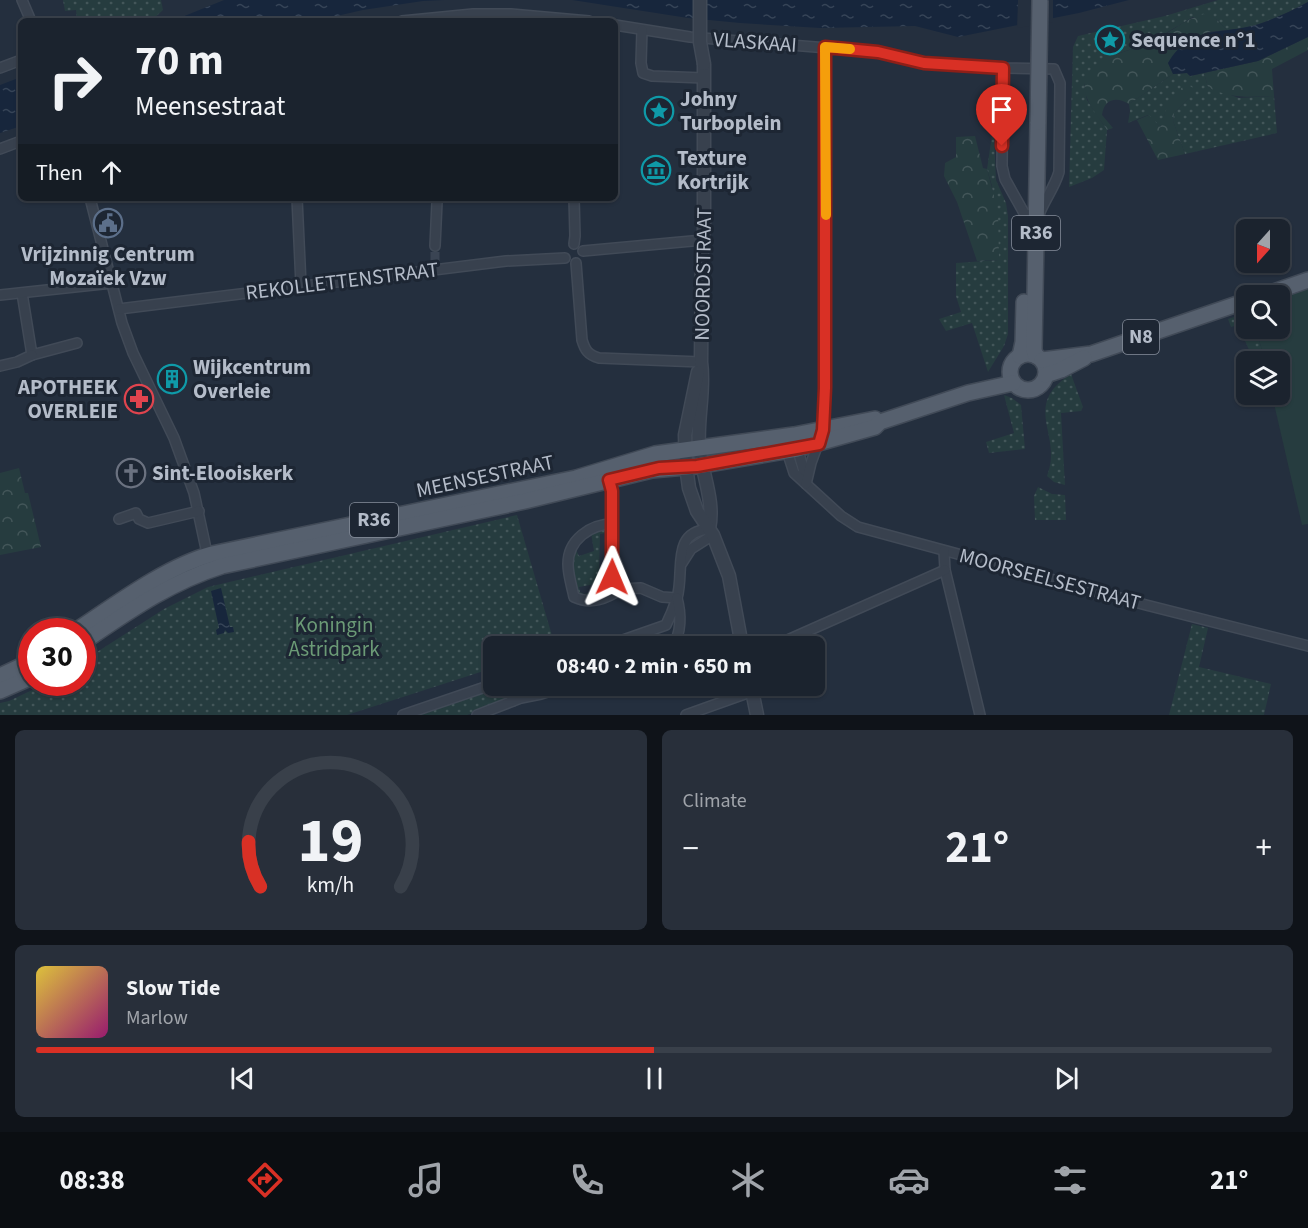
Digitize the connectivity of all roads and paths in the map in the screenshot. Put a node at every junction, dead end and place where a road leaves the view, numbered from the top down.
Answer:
1 (22, 0) edge
2 (700, 0) edge
3 (707, 0) edge
4 (1032, 0) edge
5 (1040, 0) edge
6 (31, 18) edge
7 (437, 18) edge
8 (546, 18) edge
9 (618, 26) edge
10 (642, 30) junction
11 (825, 47) junction
12 (18, 61) edge
13 (704, 64) junction
14 (0, 68) edge
15 (1003, 68) junction
16 (704, 78) junction
17 (1034, 122) junction
18 (18, 142) edge
19 (0, 149) edge
20 (91, 201) edge
21 (297, 201) edge
22 (574, 201) edge
23 (437, 202) dead end
24 (1032, 215) junction
25 (703, 240) junction
26 (573, 244) junction
27 (435, 246) tunnel mouth
28 (583, 251) junction
29 (565, 258) junction
30 (576, 263) junction
31 (1308, 280) edge
32 (112, 283) junction
33 (301, 285) junction
34 (1290, 286) edge
35 (22, 293) junction
36 (0, 295) edge
37 (1024, 301) junction
38 (1236, 304) edge
39 (118, 309) junction
40 (77, 344) dead end
41 (32, 355) junction
42 (701, 362) junction
43 (1041, 364) junction
44 (0, 366) edge
45 (1010, 366) junction
46 (1013, 383) junction
47 (968, 393) junction
48 (821, 437) junction
49 (790, 443) junction
50 (692, 448) junction
51 (702, 465) junction
52 (686, 466) junction
53 (609, 480) junction
54 (806, 484) junction
55 (199, 511) junction
56 (119, 519) dead end
57 (613, 524) junction
58 (711, 532) junction
59 (944, 551) junction
60 (209, 562) junction
61 (945, 570) junction
62 (621, 589) junction
63 (677, 598) junction
64 (95, 618) edge
65 (96, 634) edge
66 (637, 636) edge
67 (677, 636) edge
68 (740, 636) edge
69 (796, 636) edge
70 (1308, 646) edge
71 (18, 668) edge
72 (0, 676) edge
73 (18, 683) edge
74 (483, 688) edge
75 (0, 691) edge
76 (512, 696) edge
77 (533, 696) edge
78 (732, 696) edge
79 (753, 696) edge
80 (513, 701) junction
81 (403, 715) edge
82 (477, 715) edge
83 (686, 715) edge
84 (757, 715) edge
85 (981, 715) edge

1 - 6 street
2 - 13 street, bridge
3 - 13 street
4 - 17 main road, R36
5 - 17 main road, R36, bridge
7 - 8 street
9 - 10 street, VLASKAAI
10 - 11 street, VLASKAAI
10 - 16 street
11 - 15 street, VLASKAAI
11 - 48 street
12 - 14 street
13 - 16 street, NOORDSTRAAT
15 - 24 street
15 - 24 street, VLASKAAI
16 - 25 street, NOORDSTRAAT
17 - 24 main road, R36
18 - 19 street
20 - 32 street
21 - 33 street
22 - 26 street
23 - 27 street
24 - 37 main road, R36
24 - 43 main road, R36
25 - 28 street
25 - 42 street, NOORDSTRAAT
26 - 28 street
26 - 29 street
28 - 30 street
29 - 30 street
29 - 33 street, REKOLLETTENSTRAAT
30 - 42 street
31 - 34 main road
32 - 35 street
32 - 39 street
33 - 39 street, REKOLLETTENSTRAAT
35 - 36 street
35 - 41 street
37 - 45 main road, R36
37 - 45 main road, R36
38 - 43 main road, N8
39 - 55 street
40 - 41 street
41 - 44 street
42 - 50 street, NOORDSTRAAT
43 - 45 main road, R36
43 - 46 main road, R36
45 - 46 main road, R36
45 - 47 main road, R36
46 - 47 main road, R36
47 - 48 main road, R36
48 - 49 main road, R36
48 - 54 street
49 - 50 main road, R36
49 - 51 main road, R36
49 - 54 street, MOORSEELSESTRAAT
50 - 51 street, NOORDSTRAAT
50 - 52 street, NOORDSTRAAT
50 - 60 main road, MEENSESTRAAT / R36
51 - 52 main road, MEENSESTRAAT / R36
51 - 58 street, NOORDSTRAAT
52 - 53 main road, MEENSESTRAAT / R36
52 - 58 street, NOORDSTRAAT
53 - 57 street
53 - 60 main road, MEENSESTRAAT / R36
54 - 59 street, MOORSEELSESTRAAT
55 - 56 street
55 - 60 street
57 - 62 street
57 - 62 street
58 - 63 street
58 - 68 street
59 - 61 street
59 - 70 street, MOORSEELSESTRAAT
60 - 64 main road, R36
60 - 65 main road, R36
61 - 69 street
61 - 85 street
62 - 63 street
63 - 66 street
63 - 67 street
71 - 72 main road
73 - 75 main road
74 - 81 street
76 - 80 street
77 - 80 street
78 - 83 street
79 - 84 street
80 - 82 street

